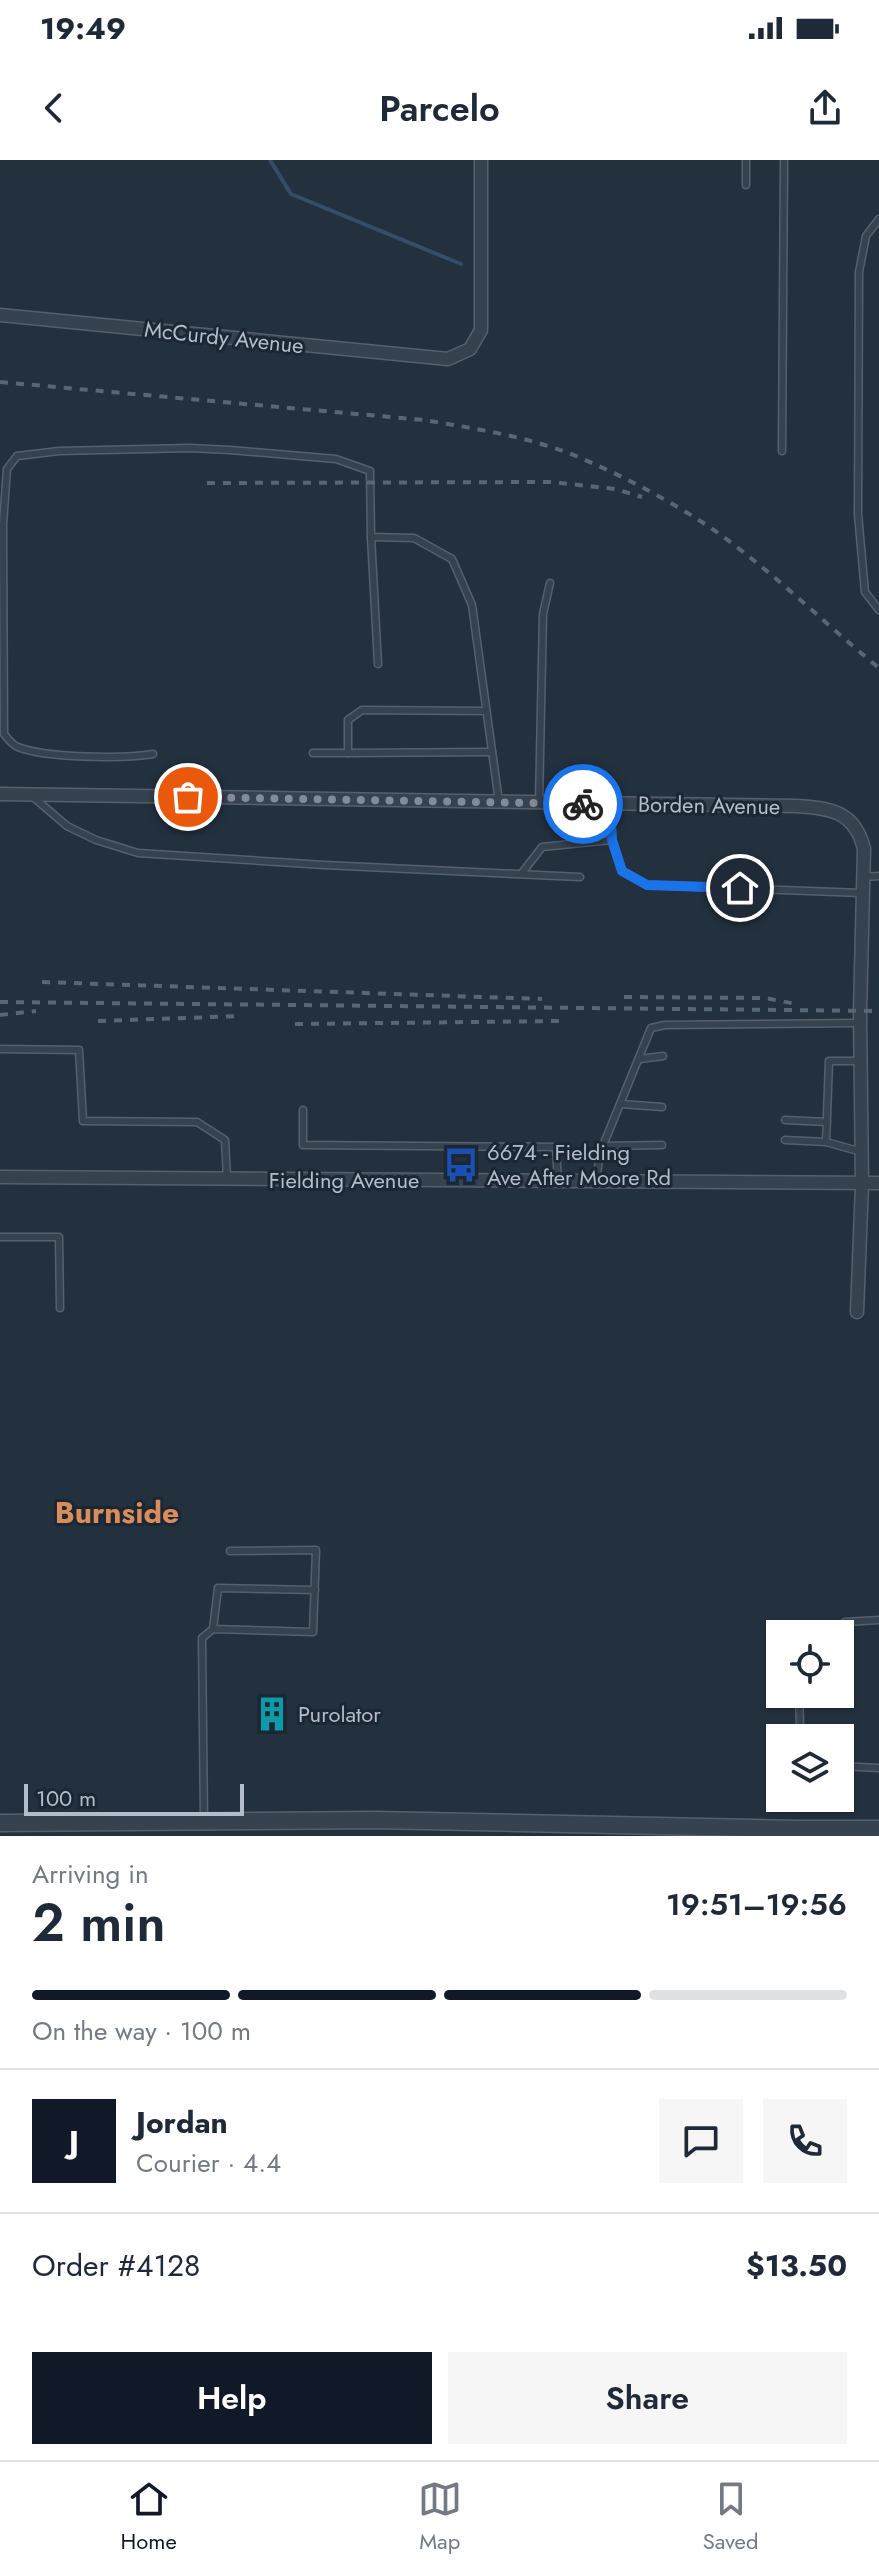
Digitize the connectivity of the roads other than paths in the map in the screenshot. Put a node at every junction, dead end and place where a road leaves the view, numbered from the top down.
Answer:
1 (481, 160) edge
2 (746, 160) edge
3 (784, 160) edge
4 (746, 185) dead end
5 (879, 219) edge
6 (0, 315) edge
7 (782, 451) dead end
8 (371, 537) junction
9 (550, 583) dead end
10 (879, 610) edge
11 (378, 664) dead end
12 (486, 711) junction
13 (492, 752) junction
14 (313, 753) dead end
15 (348, 753) junction
16 (153, 754) dead end
17 (0, 794) edge
18 (30, 795) junction
19 (499, 802) junction
20 (539, 802) junction
21 (610, 804) junction
22 (612, 840) junction
23 (522, 873) junction
24 (879, 876) edge
25 (580, 877) dead end
26 (863, 877) junction
27 (863, 893) junction
28 (860, 1023) junction
29 (0, 1049) edge
30 (663, 1056) dead end
31 (640, 1059) junction
32 (861, 1061) junction
33 (621, 1104) junction
34 (662, 1107) dead end
35 (303, 1110) dead end
36 (785, 1120) dead end
37 (827, 1122) junction
38 (785, 1140) dead end
39 (826, 1142) junction
40 (662, 1145) dead end
41 (604, 1146) junction
42 (862, 1152) junction
43 (0, 1177) edge
44 (227, 1179) junction
45 (558, 1182) junction
46 (596, 1182) junction
47 (879, 1183) edge
48 (862, 1184) junction
49 (0, 1237) edge
50 (60, 1308) dead end
51 (857, 1312) dead end
52 (230, 1551) dead end
53 (315, 1590) junction
54 (879, 1620) edge
55 (854, 1621) edge
56 (213, 1629) junction
57 (854, 1767) edge
58 (879, 1768) edge
59 (204, 1821) junction
60 (0, 1823) edge
61 (879, 1829) edge
62 (570, 1830) edge
63 (798, 1833) edge

1 - 6 street, McCurdy Avenue
2 - 4 lane
3 - 7 lane
5 - 10 lane
8 - 11 lane
8 - 12 lane
8 - 16 lane
9 - 20 lane
12 - 13 lane
12 - 15 lane
13 - 15 lane
13 - 19 lane
14 - 15 lane
17 - 18 street, Borden Avenue
18 - 19 street, Borden Avenue
18 - 23 lane
19 - 20 street, Borden Avenue
20 - 21 street, Borden Avenue
21 - 22 lane
21 - 26 street, Borden Avenue
22 - 23 lane
22 - 27 lane
23 - 25 lane
24 - 26 lane
26 - 27 street
27 - 28 street
28 - 31 lane
28 - 32 street
29 - 44 lane
30 - 31 lane
31 - 33 lane
32 - 37 lane
32 - 42 street
33 - 34 lane
33 - 41 lane
35 - 45 lane
36 - 37 lane
37 - 39 lane
38 - 39 lane
39 - 42 lane
40 - 41 lane
41 - 46 lane
42 - 48 street
43 - 44 street, Fielding Avenue
44 - 45 street, Fielding Avenue
45 - 46 street, Fielding Avenue
46 - 48 street, Fielding Avenue
47 - 48 street, Fielding Avenue
48 - 51 street
49 - 50 lane
52 - 53 lane
53 - 56 lane
53 - 56 lane
54 - 55 lane
56 - 59 lane
57 - 58 lane
59 - 60 street
59 - 62 street
61 - 63 street
62 - 63 street

